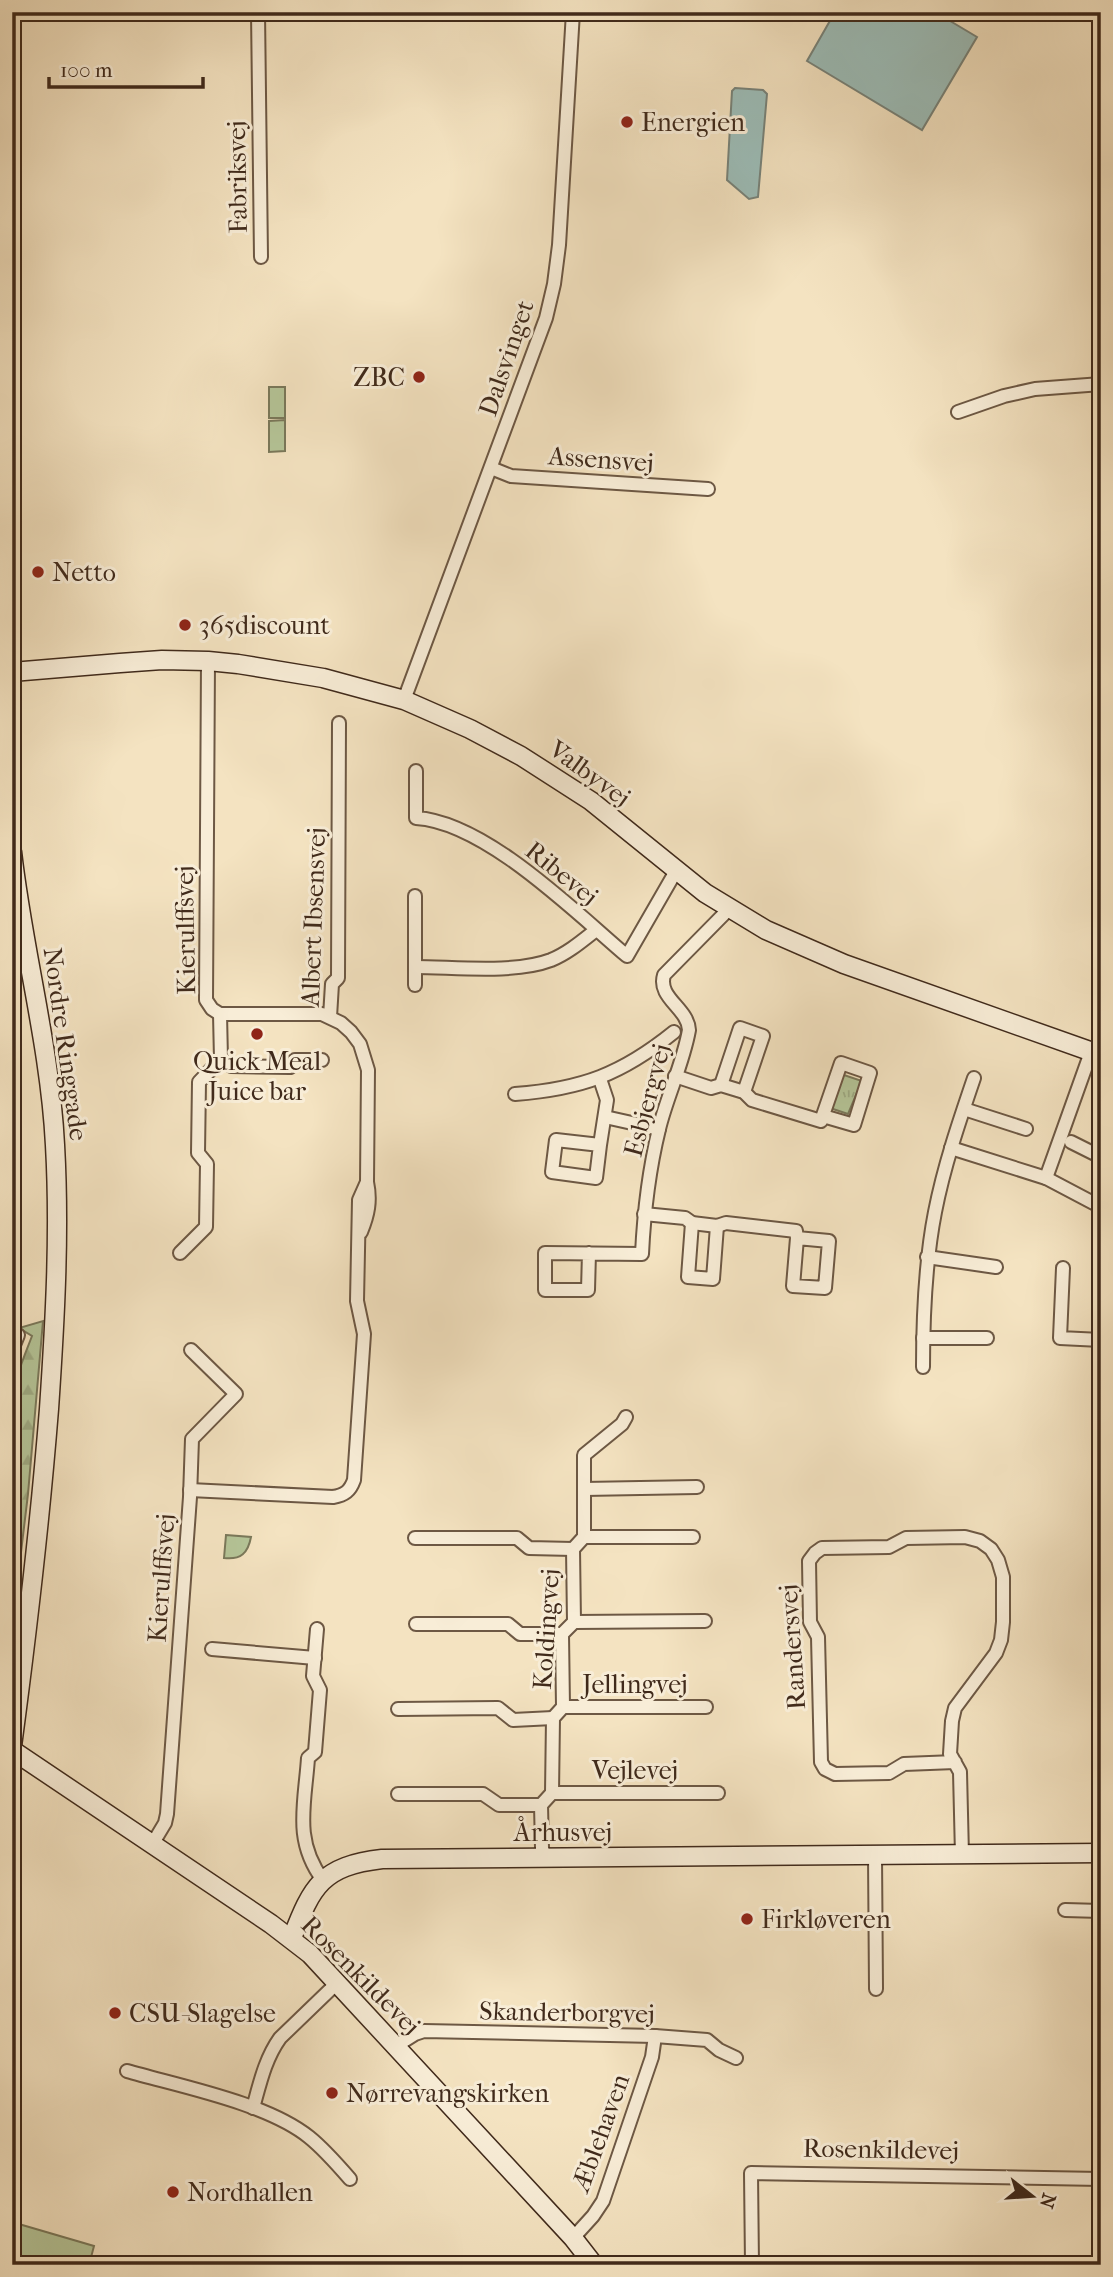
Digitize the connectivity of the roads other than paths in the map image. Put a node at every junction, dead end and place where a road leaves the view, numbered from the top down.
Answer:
1 (258, 12) edge
2 (573, 12) edge
3 (261, 257) dead end
4 (1101, 384) edge
5 (958, 412) dead end
6 (491, 468) junction
7 (708, 489) dead end
8 (208, 661) junction
9 (12, 673) edge
10 (404, 700) junction
11 (339, 723) dead end
12 (416, 771) dead end
13 (12, 852) edge
14 (676, 871) junction
15 (415, 896) dead end
16 (729, 909) junction
17 (596, 929) junction
18 (415, 967) junction
19 (415, 985) dead end
20 (220, 1014) junction
21 (330, 1017) junction
22 (674, 1032) dead end
23 (1096, 1054) edge
24 (221, 1059) junction
25 (322, 1060) dead end
26 (675, 1076) junction
27 (974, 1078) dead end
28 (600, 1079) junction
29 (721, 1085) junction
30 (744, 1092) junction
31 (515, 1094) dead end
32 (964, 1109) junction
33 (823, 1116) junction
34 (606, 1117) junction
35 (659, 1129) junction
36 (1026, 1129) dead end
37 (1071, 1142) dead end
38 (600, 1145) junction
39 (951, 1148) junction
40 (1101, 1157) edge
41 (1046, 1178) junction
42 (1101, 1207) edge
43 (644, 1214) junction
44 (692, 1223) junction
45 (717, 1226) junction
46 (797, 1238) junction
47 (180, 1253) dead end
48 (589, 1253) junction
49 (927, 1257) junction
50 (996, 1266) dead end
51 (1063, 1268) dead end
52 (18, 1335) dead end
53 (923, 1338) junction
54 (987, 1338) dead end
55 (1101, 1340) edge
56 (12, 1350) edge
57 (191, 1350) dead end
58 (923, 1367) dead end
59 (626, 1418) dead end
60 (697, 1487) dead end
61 (584, 1489) junction
62 (190, 1490) junction
63 (584, 1537) junction
64 (693, 1537) dead end
65 (415, 1538) dead end
66 (573, 1549) junction
67 (705, 1621) dead end
68 (574, 1622) junction
69 (416, 1624) dead end
70 (317, 1629) dead end
71 (562, 1634) junction
72 (212, 1649) dead end
73 (315, 1658) junction
74 (564, 1707) junction
75 (706, 1707) dead end
76 (398, 1709) dead end
77 (554, 1718) junction
78 (12, 1748) edge
79 (955, 1762) junction
80 (552, 1793) junction
81 (718, 1793) dead end
82 (398, 1794) dead end
83 (541, 1805) junction
84 (153, 1843) junction
85 (1101, 1853) edge
86 (875, 1855) junction
87 (962, 1855) junction
88 (545, 1858) junction
89 (323, 1880) junction
90 (1065, 1910) dead end
91 (1101, 1911) edge
92 (292, 1938) junction
93 (337, 1983) junction
94 (876, 1989) dead end
95 (655, 2036) junction
96 (396, 2046) junction
97 (736, 2058) dead end
98 (127, 2071) dead end
99 (253, 2108) junction
100 (350, 2179) dead end
101 (1101, 2179) edge
102 (573, 2238) junction
103 (594, 2265) edge
104 (752, 2265) edge

1 - 3 street, Fabriksvej
2 - 6 street, Dalsvinget
4 - 5 street
6 - 7 street, Assensvej
6 - 10 street, Dalsvinget
8 - 9 street, Valbyvej
8 - 10 street, Valbyvej
8 - 20 street, Kierulffsvej
10 - 14 street, Valbyvej
11 - 21 street, Albert Ibsensvej
12 - 17 street, Ribevej
13 - 78 street, Nordre Ringgade
14 - 16 street, Valbyvej
14 - 17 street, Ribevej
15 - 18 street
16 - 23 street, Valbyvej
16 - 26 street, Esbjergvej
17 - 18 street
18 - 19 street
20 - 21 street
20 - 24 street, Kierulffsvej
21 - 62 street, Albert Ibsensvej
22 - 28 street
23 - 41 street
24 - 25 street
24 - 47 street
26 - 29 street
26 - 35 street, Esbjergvej
27 - 32 street
28 - 31 street
28 - 34 street
29 - 30 street
29 - 30 street
30 - 33 street
32 - 36 street
32 - 39 street
33 - 33 street
34 - 35 street
34 - 38 street
35 - 43 street, Esbjergvej
37 - 40 street
38 - 38 street
39 - 41 street
39 - 49 street
41 - 42 street
43 - 44 street
43 - 48 street, Esbjergvej
44 - 45 street
44 - 45 street
45 - 46 street
46 - 46 street
48 - 48 street
49 - 50 street
49 - 53 street
51 - 55 street
52 - 56 street
53 - 54 street
53 - 58 street
57 - 62 street, Kierulffsvej
59 - 61 street, Koldingvej
60 - 61 street
61 - 63 street, Koldingvej
62 - 84 street, Kierulffsvej
63 - 64 street
63 - 66 street, Koldingvej
65 - 66 street
66 - 68 street, Koldingvej
67 - 68 street
68 - 71 street, Koldingvej
69 - 71 street
70 - 73 street
71 - 74 street, Koldingvej
72 - 73 street
73 - 89 street
74 - 75 street, Jellingvej
74 - 77 street, Koldingvej
76 - 77 street
77 - 80 street, Koldingvej
78 - 84 street, Rosenkildevej
79 - 79 street, Randersvej
79 - 87 street, Randersvej
80 - 81 street, Vejlevej
80 - 83 street
82 - 83 street
83 - 88 street
84 - 92 street, Rosenkildevej
85 - 87 street, Århusvej
86 - 87 street, Århusvej
86 - 88 street, Århusvej
86 - 94 street
88 - 89 street, Århusvej
89 - 92 street, Århusvej
90 - 91 street
92 - 93 street, Rosenkildevej
93 - 96 street, Rosenkildevej
93 - 99 street
95 - 96 street, Skanderborgvej
95 - 97 street, Skanderborgvej
95 - 102 street, Æblehaven
96 - 102 street, Rosenkildevej
98 - 99 street
99 - 100 street
101 - 104 street, Rosenkildevej
102 - 103 street, Rosenkildevej

